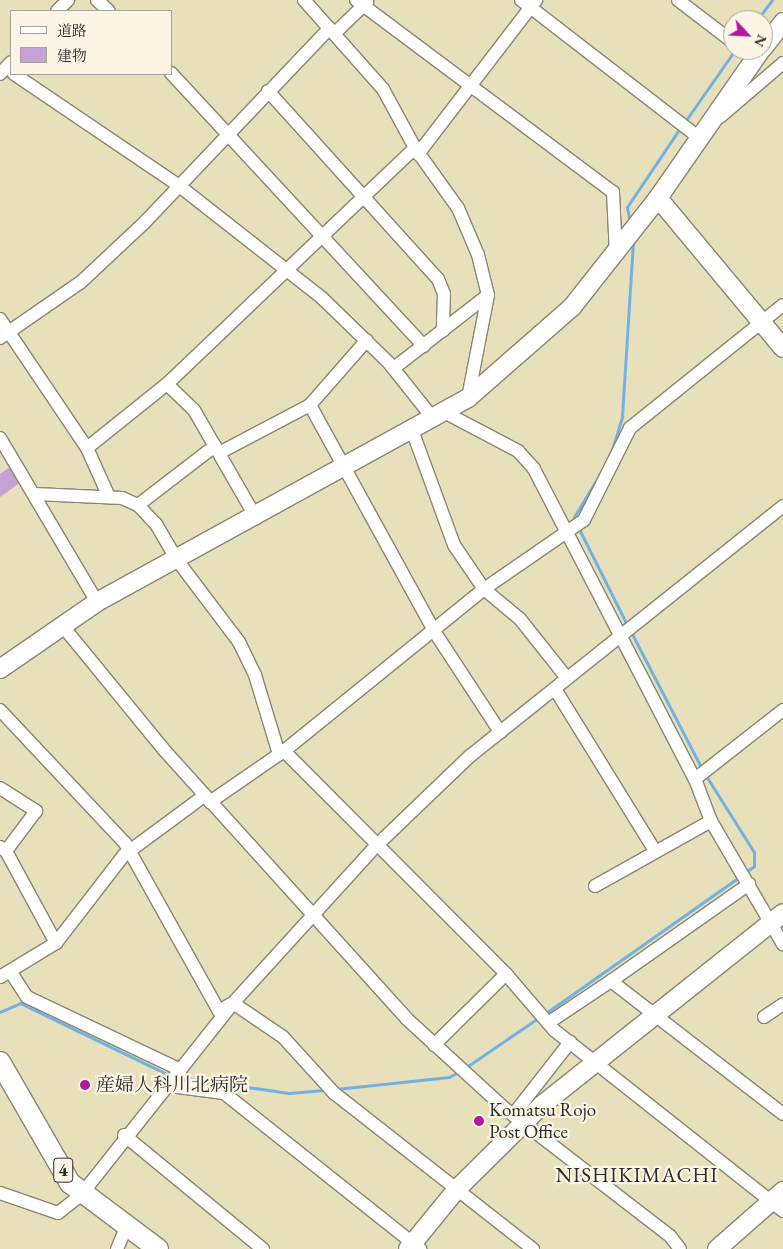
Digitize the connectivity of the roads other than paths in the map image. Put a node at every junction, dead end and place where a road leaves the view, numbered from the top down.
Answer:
1 (68, 0) edge
2 (97, 0) edge
3 (304, 0) edge
4 (678, 0) edge
5 (363, 2) edge
6 (529, 2) edge
7 (58, 10) edge
8 (108, 10) edge
9 (783, 22) edge
10 (332, 31) junction
11 (773, 33) edge
12 (723, 35) edge
13 (749, 60) edge
14 (783, 63) edge
15 (172, 74) edge
16 (16, 75) edge
17 (471, 83) junction
18 (268, 91) junction
19 (228, 131) junction
20 (694, 134) junction
21 (416, 151) junction
22 (178, 185) junction
23 (364, 197) junction
24 (658, 198) junction
25 (321, 238) junction
26 (621, 248) junction
27 (288, 273) junction
28 (488, 295) junction
29 (783, 305) edge
30 (0, 319) edge
31 (762, 321) junction
32 (443, 331) junction
33 (5, 336) edge
34 (367, 340) junction
35 (424, 346) junction
36 (783, 348) edge
37 (394, 368) junction
38 (167, 384) junction
39 (468, 398) junction
40 (310, 405) junction
41 (438, 414) junction
42 (412, 430) junction
43 (0, 438) edge
44 (87, 448) junction
45 (217, 450) junction
46 (347, 468) junction
47 (35, 494) junction
48 (109, 497) junction
49 (138, 505) junction
50 (783, 506) edge
51 (256, 518) junction
52 (569, 528) junction
53 (177, 560) junction
54 (484, 589) junction
55 (98, 602) junction
56 (60, 624) junction
57 (434, 631) junction
58 (622, 634) junction
59 (0, 669) edge
60 (567, 678) junction
61 (555, 689) junction
62 (0, 710) edge
63 (783, 710) edge
64 (500, 732) junction
65 (281, 753) junction
66 (695, 779) junction
67 (0, 788) edge
68 (207, 799) junction
69 (711, 821) junction
70 (376, 846) junction
71 (3, 850) edge
72 (130, 850) junction
73 (654, 851) junction
74 (747, 883) junction
75 (596, 886) dead end
76 (310, 917) junction
77 (777, 918) edge
78 (56, 943) junction
79 (783, 944) edge
80 (5, 974) edge
81 (506, 974) junction
82 (611, 981) junction
83 (233, 1003) junction
84 (783, 1004) edge
85 (656, 1015) junction
86 (545, 1018) junction
87 (764, 1018) dead end
88 (570, 1042) junction
89 (434, 1045) junction
90 (597, 1061) junction
91 (0, 1062) edge
92 (176, 1078) junction
93 (783, 1114) edge
94 (518, 1119) junction
95 (124, 1135) junction
96 (457, 1189) junction
97 (0, 1193) edge
98 (81, 1195) junction
99 (779, 1201) edge
100 (126, 1228) junction
101 (726, 1246) edge
102 (414, 1247) edge
103 (117, 1249) edge
104 (158, 1249) edge
105 (263, 1249) edge
106 (533, 1249) edge
107 (680, 1249) edge

1 - 7 street
2 - 8 street
3 - 10 street
4 - 12 street
5 - 10 street
5 - 17 street
6 - 17 street
6 - 20 street
9 - 11 street
10 - 18 street
10 - 21 street
13 - 20 street
14 - 20 street
15 - 19 street
16 - 22 street
17 - 21 street
17 - 26 street
18 - 19 street
18 - 23 street
19 - 22 street
19 - 25 street
20 - 24 street
21 - 23 street
21 - 28 street
22 - 27 street
22 - 33 street
23 - 25 street
23 - 32 street
24 - 26 street
24 - 31 street
25 - 27 street
25 - 35 street
26 - 39 street
27 - 34 street
27 - 38 street
28 - 32 street
28 - 39 street
29 - 31 street
30 - 33 street
31 - 36 street
31 - 52 street
32 - 35 street
33 - 44 street
34 - 37 street
34 - 40 street
35 - 37 street
37 - 41 street
38 - 44 street
38 - 45 street
39 - 41 street
40 - 45 street
40 - 46 street
41 - 42 street
41 - 52 street
42 - 46 street
42 - 54 street
43 - 47 street
44 - 48 street
45 - 49 street
45 - 51 street
46 - 51 street
46 - 57 street
47 - 48 street
47 - 55 street
48 - 49 street
49 - 53 street
50 - 58 street
51 - 53 street
52 - 54 street
52 - 58 street
53 - 55 street
53 - 65 street
54 - 57 street
54 - 60 street
55 - 56 street
56 - 59 street
56 - 68 street
57 - 64 street
57 - 65 street
58 - 60 street
58 - 66 street
60 - 61 street
61 - 64 street
61 - 73 street
62 - 72 street
63 - 66 street
64 - 70 street
65 - 68 street
65 - 70 street
66 - 69 street
67 - 71 street
68 - 72 street
68 - 76 street
69 - 73 street
69 - 74 street
70 - 76 street
70 - 81 street
71 - 78 street
72 - 78 street
72 - 83 street
73 - 75 street
74 - 77 street
74 - 82 street
76 - 83 street
76 - 89 street
77 - 79 street
77 - 85 street
78 - 80 street
80 - 92 street
81 - 86 street
81 - 89 street
82 - 85 street
82 - 86 street
83 - 92 street
83 - 96 street
84 - 87 street
85 - 90 street
85 - 93 street
86 - 88 street
88 - 90 street
88 - 94 street
89 - 94 street
90 - 94 street
90 - 99 street
91 - 98 main road, 4
92 - 95 street
92 - 102 street
94 - 96 street
94 - 107 street
95 - 98 street
95 - 105 street
96 - 102 street
96 - 106 street
97 - 98 street
98 - 100 main road, 4
99 - 101 street
100 - 103 street
100 - 104 main road, 4

